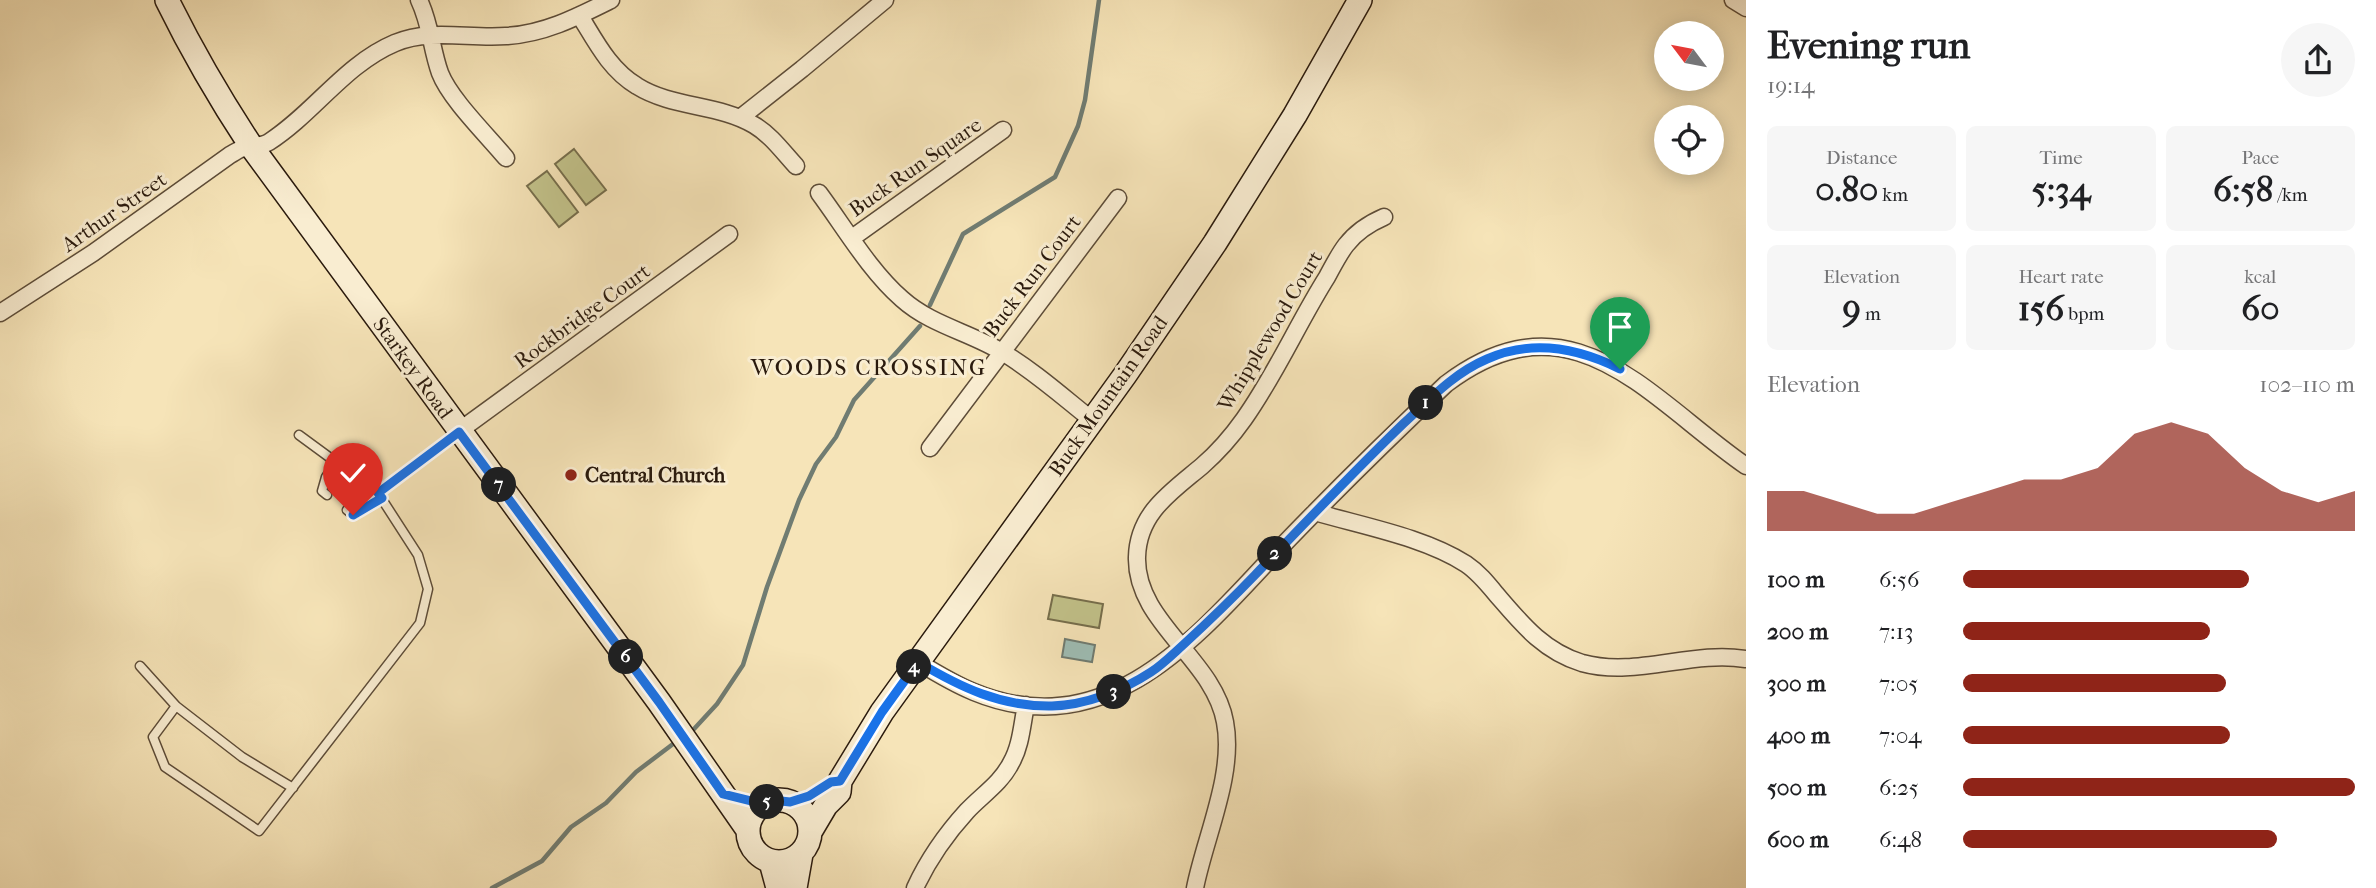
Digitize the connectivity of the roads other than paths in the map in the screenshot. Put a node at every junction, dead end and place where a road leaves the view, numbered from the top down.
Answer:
1 (167, 0) edge
2 (419, 0) edge
3 (611, 0) edge
4 (885, 0) edge
5 (1360, 0) edge
6 (1732, 0) edge
7 (1746, 8) edge
8 (580, 16) junction
9 (432, 34) junction
10 (740, 118) junction
11 (1003, 131) dead end
12 (251, 146) junction
13 (506, 158) dead end
14 (796, 166) dead end
15 (819, 193) dead end
16 (1118, 198) dead end
17 (1384, 217) dead end
18 (729, 234) dead end
19 (852, 239) junction
20 (0, 313) edge
21 (1001, 352) junction
22 (1092, 420) junction
23 (459, 432) junction
24 (299, 435) dead end
25 (930, 448) dead end
26 (336, 462) junction
27 (1746, 466) edge
28 (327, 495) dead end
29 (380, 495) junction
30 (347, 510) dead end
31 (1315, 513) junction
32 (1182, 646) junction
33 (1746, 659) edge
34 (918, 662) junction
35 (140, 666) dead end
36 (1026, 705) junction
37 (176, 706) junction
38 (840, 781) junction
39 (293, 788) junction
40 (723, 794) junction
41 (790, 802) junction
42 (763, 804) junction
43 (748, 830) junction
44 (810, 832) junction
45 (801, 854) junction
46 (771, 862) junction
47 (778, 888) edge
48 (795, 888) edge
49 (915, 888) edge
50 (1195, 888) edge

1 - 12 main road, Starkey Road
2 - 9 street
3 - 8 street, Arthur Street
4 - 10 street
5 - 22 main road, Buck Mountain Road
6 - 7 street
8 - 9 street, Arthur Street
8 - 10 street
9 - 12 street, Arthur Street
9 - 13 street
10 - 14 street
11 - 19 street, Buck Run Square
12 - 20 street, Arthur Street
12 - 23 main road, Starkey Road
15 - 19 street
16 - 21 street, Buck Run Court
17 - 32 street, Whipplewood Court
18 - 23 street, Rockbridge Court
19 - 21 street
21 - 22 street
21 - 25 street, Buck Run Court
22 - 34 main road, Buck Mountain Road
23 - 29 lane
23 - 40 main road, Starkey Road
24 - 26 lane
26 - 28 lane
26 - 29 lane
27 - 31 street
29 - 30 lane
29 - 39 lane
31 - 32 street
31 - 33 street
32 - 36 street
32 - 50 street, Whipplewood Court
34 - 36 street
34 - 38 main road, Buck Mountain Road
35 - 37 lane
36 - 49 street
37 - 39 lane
37 - 39 lane
38 - 41 main road
38 - 44 main road, Buck Mountain Road
40 - 42 main road
40 - 43 main road, Starkey Road
41 - 42 main road
41 - 44 main road
42 - 43 main road
43 - 46 main road
44 - 45 main road
45 - 46 main road
45 - 48 main road
46 - 47 main road

